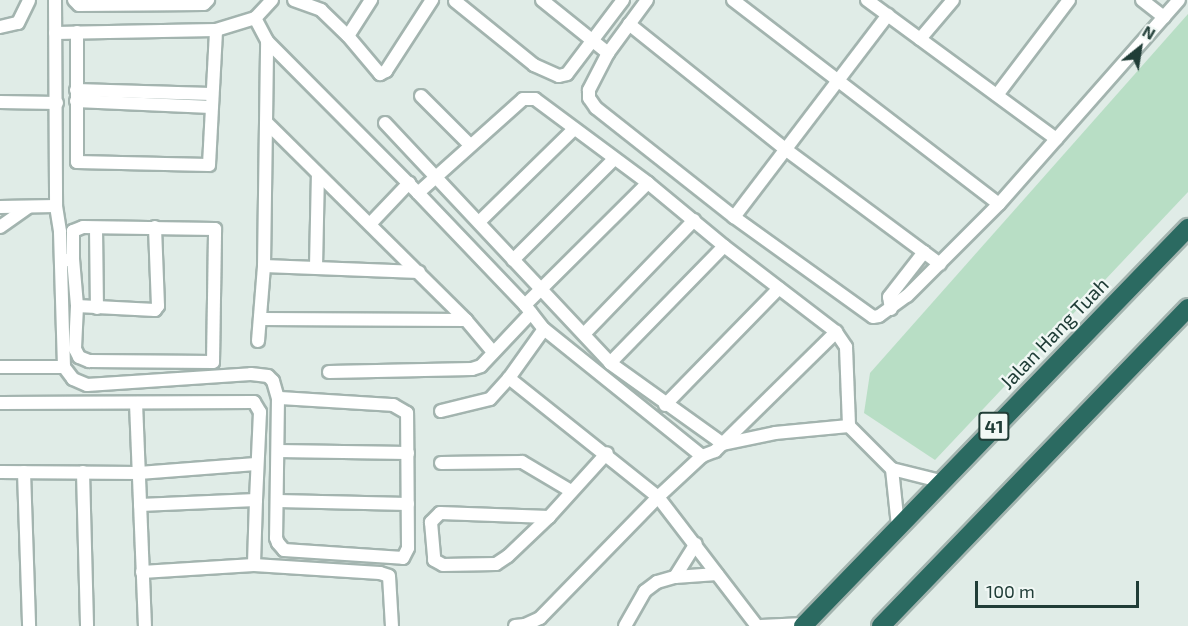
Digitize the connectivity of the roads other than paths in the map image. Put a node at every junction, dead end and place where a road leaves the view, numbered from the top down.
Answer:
1 (28, 0) edge
2 (55, 0) edge
3 (74, 0) edge
4 (208, 0) edge
5 (272, 0) edge
6 (294, 0) edge
7 (371, 0) edge
8 (432, 0) edge
9 (542, 0) edge
10 (623, 0) edge
11 (647, 0) edge
12 (733, 0) edge
13 (867, 0) edge
14 (953, 0) edge
15 (1069, 0) edge
16 (1142, 0) edge
17 (1179, 0) edge
18 (455, 1) edge
19 (322, 5) edge
20 (559, 5) edge
21 (888, 15) junction
22 (1164, 17) junction
23 (255, 18) junction
24 (629, 24) junction
25 (0, 27) edge
26 (216, 30) junction
27 (77, 32) junction
28 (55, 33) junction
29 (348, 36) junction
30 (593, 39) junction
31 (920, 39) junction
32 (267, 41) junction
33 (608, 53) junction
34 (838, 80) junction
35 (211, 94) junction
36 (997, 95) junction
37 (76, 96) junction
38 (421, 96) dead end
39 (0, 102) edge
40 (57, 103) junction
41 (211, 107) junction
42 (267, 123) junction
43 (385, 123) dead end
44 (574, 129) junction
45 (1056, 139) junction
46 (470, 145) junction
47 (784, 149) junction
48 (614, 159) junction
49 (318, 174) junction
50 (434, 177) junction
51 (648, 183) junction
52 (413, 188) junction
53 (999, 204) junction
54 (56, 206) junction
55 (0, 207) edge
56 (29, 207) junction
57 (734, 217) junction
58 (694, 220) junction
59 (479, 222) junction
60 (370, 224) junction
61 (0, 227) edge
62 (155, 227) junction
63 (96, 228) junction
64 (1188, 228) edge
65 (724, 246) junction
66 (924, 252) junction
67 (67, 260) junction
68 (513, 260) junction
69 (940, 264) junction
70 (264, 266) junction
71 (316, 267) junction
72 (419, 272) junction
73 (779, 288) junction
74 (539, 289) junction
75 (77, 306) junction
76 (96, 308) junction
77 (1188, 308) edge
78 (528, 309) junction
79 (891, 309) junction
80 (261, 319) junction
81 (466, 320) junction
82 (544, 329) junction
83 (836, 332) junction
84 (585, 333) junction
85 (258, 341) dead end
86 (493, 352) junction
87 (610, 363) junction
88 (0, 367) edge
89 (64, 367) junction
90 (329, 372) dead end
91 (509, 378) junction
92 (278, 398) junction
93 (0, 403) edge
94 (136, 403) junction
95 (665, 405) junction
96 (441, 411) dead end
97 (849, 426) junction
98 (723, 444) junction
99 (278, 451) junction
100 (408, 453) junction
101 (607, 453) junction
102 (702, 456) junction
103 (441, 463) dead end
104 (256, 464) junction
105 (892, 469) junction
106 (0, 472) edge
107 (24, 472) junction
108 (83, 472) junction
109 (139, 473) junction
110 (940, 481) junction
111 (571, 491) junction
112 (658, 497) junction
113 (256, 500) junction
114 (278, 501) junction
115 (408, 504) junction
116 (140, 505) junction
117 (549, 517) junction
118 (898, 526) junction
119 (696, 544) junction
120 (254, 565) junction
121 (142, 572) junction
122 (717, 574) junction
123 (675, 577) junction
124 (803, 625) edge
125 (29, 626) edge
126 (87, 626) edge
127 (146, 626) edge
128 (392, 626) edge
129 (515, 626) edge
130 (625, 626) edge
131 (759, 626) edge
132 (881, 626) edge

1 - 25 street
2 - 28 street
3 - 4 street
5 - 23 street
6 - 19 street
7 - 29 street
8 - 29 street
9 - 20 street
10 - 30 street
11 - 24 street
12 - 34 street
13 - 21 street
14 - 31 street
15 - 36 street
16 - 22 street
17 - 22 street
18 - 30 street
19 - 29 street
20 - 30 street
21 - 31 street
21 - 34 street
22 - 45 street
23 - 26 street
23 - 32 street
24 - 33 street
24 - 47 street
26 - 27 street
26 - 35 street
27 - 28 street
27 - 37 street
28 - 40 street
30 - 33 street
31 - 36 street
32 - 42 street
32 - 52 street
33 - 57 street
34 - 47 street
34 - 53 street
35 - 37 street
35 - 41 street
36 - 45 street
37 - 41 street
37 - 41 street
38 - 46 street
39 - 40 street
40 - 54 street
42 - 49 street
42 - 70 street
43 - 50 street
44 - 46 street
44 - 48 street
44 - 59 street
45 - 53 street
46 - 50 street
47 - 57 street
47 - 66 street
48 - 51 street
48 - 68 street
49 - 60 street
49 - 71 street
50 - 52 street
50 - 59 street
51 - 58 street
51 - 74 street
52 - 60 street
52 - 78 street
53 - 69 street
54 - 56 street
54 - 67 street
55 - 56 street
56 - 61 street
57 - 79 street
58 - 65 street
58 - 84 street
59 - 68 street
60 - 72 street
62 - 63 street
62 - 75 street
62 - 76 street
63 - 67 street
63 - 76 street
64 - 110 highway, Jalan Hang Tuah / 41
65 - 73 street
65 - 87 street
66 - 69 street
66 - 79 street
67 - 75 street
67 - 89 street
68 - 74 street
69 - 79 street
70 - 71 street
70 - 80 street
71 - 72 street
72 - 81 street
73 - 83 street
73 - 95 street
74 - 78 street
74 - 84 street
75 - 76 street
77 - 132 highway
78 - 82 street
78 - 86 street
80 - 81 street
80 - 85 street
81 - 86 street
82 - 91 street
82 - 102 street
83 - 97 street
83 - 98 street
84 - 87 street
86 - 90 street
87 - 95 street
88 - 89 street
89 - 92 street
91 - 96 street
91 - 101 street
92 - 99 street
92 - 100 street
93 - 94 street
94 - 104 street
94 - 109 street
95 - 98 street
97 - 98 street
97 - 105 street
98 - 102 street
99 - 100 street
99 - 114 street
100 - 115 street
101 - 111 street
101 - 112 street
102 - 112 street
103 - 111 street
104 - 109 street
104 - 113 street
105 - 110 street
105 - 118 street
106 - 107 street
107 - 108 street
107 - 125 street
108 - 109 street
108 - 126 street
109 - 116 street
110 - 118 highway, Jalan Hang Tuah / 41
111 - 117 street
112 - 119 street
112 - 129 street
113 - 116 street
113 - 120 street
114 - 115 street
114 - 115 street
116 - 121 street
117 - 117 street
118 - 124 highway, Jalan Hang Tuah / 41
119 - 122 street
119 - 123 street
120 - 121 street
120 - 128 street
121 - 127 street
122 - 123 street
122 - 131 street
123 - 130 street
124 - 131 street

